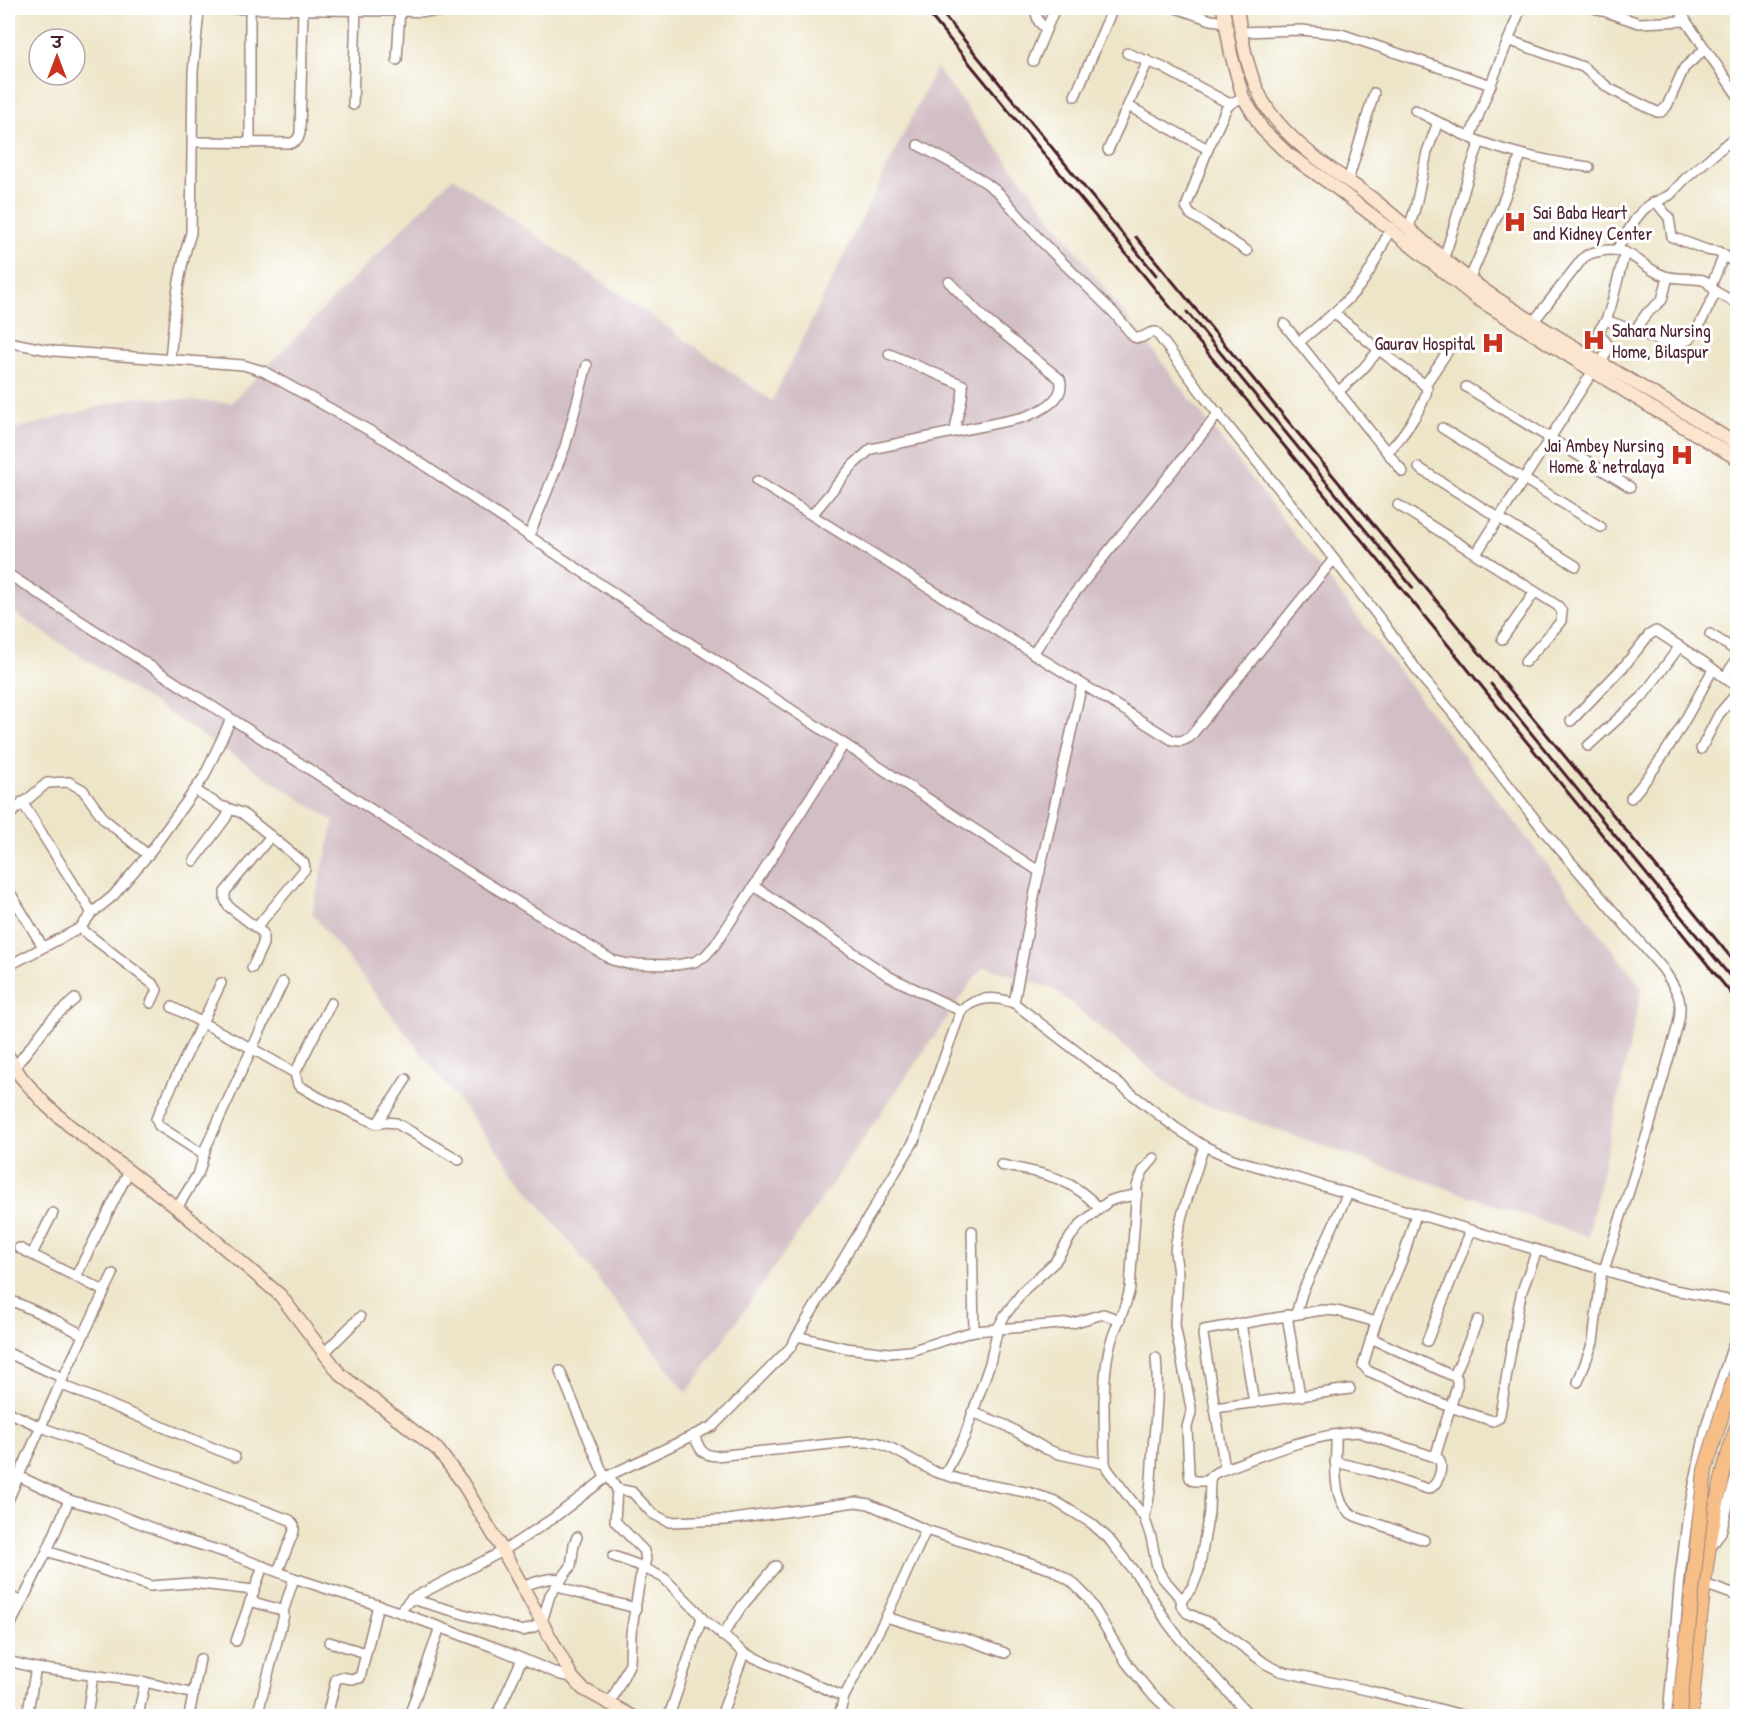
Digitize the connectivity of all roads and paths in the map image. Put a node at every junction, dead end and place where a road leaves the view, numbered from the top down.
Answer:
1 (1034, 8) edge
2 (1055, 8) edge
3 (1113, 8) edge
4 (1176, 8) edge
5 (1223, 8) edge
6 (1237, 8) edge
7 (1521, 8) edge
8 (1594, 8) edge
9 (1679, 8) edge
10 (250, 9) edge
11 (303, 9) edge
12 (356, 9) edge
13 (400, 9) edge
14 (451, 12) dead end
15 (1686, 21) junction
16 (1226, 22) junction
17 (1046, 29) junction
18 (1241, 32) junction
19 (1508, 40) junction
20 (1705, 49) junction
21 (1127, 53) dead end
22 (397, 60) dead end
23 (1033, 61) dead end
24 (1148, 61) junction
25 (1491, 85) junction
26 (1374, 93) dead end
27 (1075, 96) dead end
28 (1737, 96) edge
29 (1243, 97) junction
30 (1230, 104) junction
31 (353, 105) dead end
32 (1128, 106) junction
33 (1415, 110) dead end
34 (1438, 122) junction
35 (1737, 134) edge
36 (1470, 137) junction
37 (193, 142) junction
38 (250, 142) junction
39 (1480, 142) junction
40 (918, 145) dead end
41 (1208, 149) junction
42 (1108, 150) dead end
43 (1521, 154) junction
44 (1589, 167) dead end
45 (1348, 181) junction
46 (1656, 202) junction
47 (1409, 228) junction
48 (1390, 229) junction
49 (1621, 250) junction
50 (1247, 251) dead end
51 (1724, 255) junction
52 (1444, 257) junction
53 (1737, 266) edge
54 (1668, 277) junction
55 (1470, 278) junction
56 (949, 282) dead end
57 (1713, 289) junction
58 (1737, 304) edge
59 (1334, 313) junction
60 (1606, 320) junction
61 (1534, 321) junction
62 (1284, 324) dead end
63 (1635, 330) junction
64 (8, 342) edge
65 (1299, 342) junction
66 (1450, 348) dead end
67 (1379, 350) junction
68 (889, 354) dead end
69 (1585, 359) junction
70 (170, 360) junction
71 (587, 365) dead end
72 (1598, 367) junction
73 (1425, 385) junction
74 (1466, 387) dead end
75 (1339, 391) junction
76 (1219, 413) junction
77 (1442, 428) dead end
78 (955, 432) junction
79 (1550, 438) junction
80 (1737, 445) edge
81 (1388, 452) junction
82 (1737, 459) edge
83 (1419, 468) dead end
84 (1403, 471) dead end
85 (1524, 479) junction
86 (757, 481) dead end
87 (1630, 487) dead end
88 (1398, 505) dead end
89 (812, 515) junction
90 (1499, 518) junction
91 (1600, 527) dead end
92 (529, 536) junction
93 (1476, 554) junction
94 (1333, 560) junction
95 (1576, 566) dead end
96 (8, 574) edge
97 (1535, 592) junction
98 (1710, 634) dead end
99 (1502, 639) dead end
100 (1680, 646) junction
101 (1737, 652) edge
102 (1033, 654) junction
103 (1737, 657) edge
104 (1525, 662) dead end
105 (1713, 669) junction
106 (1725, 677) junction
107 (1082, 684) junction
108 (1737, 690) edge
109 (231, 719) junction
110 (1571, 721) dead end
111 (844, 744) junction
112 (1588, 746) dead end
113 (1701, 749) dead end
114 (195, 790) junction
115 (1632, 798) dead end
116 (22, 802) junction
117 (230, 809) junction
118 (8, 816) edge
119 (271, 836) junction
120 (148, 855) junction
121 (194, 861) dead end
122 (1040, 872) junction
123 (754, 886) junction
124 (8, 889) edge
125 (92, 913) junction
126 (80, 928) junction
127 (256, 928) junction
128 (43, 947) junction
129 (8, 966) edge
130 (252, 968) dead end
131 (283, 982) dead end
132 (221, 983) dead end
133 (75, 999) dead end
134 (152, 1003) dead end
135 (331, 1003) dead end
136 (1014, 1003) junction
137 (172, 1007) dead end
138 (961, 1011) junction
139 (201, 1023) junction
140 (251, 1048) junction
141 (8, 1056) edge
142 (11, 1072) edge
143 (296, 1073) junction
144 (406, 1079) dead end
145 (377, 1124) junction
146 (1204, 1146) junction
147 (204, 1155) junction
148 (1154, 1158) dead end
149 (459, 1160) dead end
150 (1001, 1165) dead end
151 (129, 1171) junction
152 (1348, 1193) junction
153 (1137, 1195) junction
154 (177, 1208) junction
155 (1099, 1208) junction
156 (53, 1213) dead end
157 (1416, 1214) junction
158 (1472, 1230) junction
159 (972, 1231) dead end
160 (19, 1248) dead end
161 (1538, 1250) junction
162 (32, 1254) junction
163 (1604, 1270) junction
164 (113, 1275) dead end
165 (76, 1276) junction
166 (105, 1291) junction
167 (8, 1299) edge
168 (1737, 1302) edge
169 (1291, 1314) junction
170 (360, 1317) dead end
171 (1120, 1320) junction
172 (1478, 1320) dead end
173 (1376, 1322) junction
174 (1241, 1323) junction
175 (998, 1328) junction
176 (1737, 1330) edge
177 (974, 1331) junction
178 (83, 1335) junction
179 (796, 1336) junction
180 (1371, 1338) junction
181 (1427, 1341) dead end
182 (8, 1353) edge
183 (324, 1353) junction
184 (1156, 1358) dead end
185 (1737, 1369) edge
186 (560, 1371) dead end
187 (1454, 1376) junction
188 (61, 1381) junction
189 (1578, 1382) dead end
190 (1350, 1389) dead end
191 (1300, 1396) junction
192 (1254, 1403) junction
193 (1450, 1407) junction
194 (1215, 1408) junction
195 (8, 1412) edge
196 (972, 1412) junction
197 (41, 1427) junction
198 (1735, 1429) edge
199 (1336, 1435) junction
200 (692, 1436) junction
201 (235, 1457) dead end
202 (1435, 1457) junction
203 (1335, 1462) junction
204 (1105, 1464) junction
205 (1737, 1468) edge
206 (1226, 1469) junction
207 (8, 1471) edge
208 (945, 1474) junction
209 (19, 1476) junction
210 (609, 1476) junction
211 (1210, 1481) junction
212 (617, 1489) junction
213 (8, 1500) edge
214 (69, 1500) junction
215 (1144, 1517) junction
216 (926, 1530) junction
217 (577, 1537) dead end
218 (1424, 1540) dead end
219 (1684, 1548) junction
220 (47, 1551) junction
221 (503, 1551) junction
222 (1707, 1553) junction
223 (614, 1556) dead end
224 (263, 1566) junction
225 (776, 1566) dead end
226 (643, 1567) junction
227 (278, 1571) junction
228 (294, 1578) junction
229 (560, 1582) junction
230 (1704, 1584) junction
231 (523, 1587) junction
232 (254, 1590) junction
233 (8, 1595) edge
234 (1737, 1596) edge
235 (411, 1599) junction
236 (1182, 1600) junction
237 (250, 1601) junction
238 (21, 1602) junction
239 (378, 1605) junction
240 (636, 1608) junction
241 (283, 1612) junction
242 (399, 1612) junction
243 (886, 1617) junction
244 (702, 1618) junction
245 (542, 1622) junction
246 (440, 1627) junction
247 (8, 1630) edge
248 (722, 1636) junction
249 (236, 1641) dead end
250 (328, 1642) dead end
251 (366, 1653) junction
252 (744, 1653) junction
253 (1005, 1653) dead end
254 (200, 1659) dead end
255 (522, 1659) junction
256 (8, 1661) edge
257 (36, 1668) junction
258 (93, 1675) junction
259 (572, 1677) junction
260 (145, 1682) junction
261 (194, 1694) junction
262 (844, 1697) junction
263 (610, 1704) junction
264 (27, 1716) edge
265 (87, 1716) edge
266 (138, 1716) edge
267 (189, 1716) edge
268 (257, 1716) edge
269 (327, 1716) edge
270 (409, 1716) edge
271 (496, 1716) edge
272 (628, 1716) edge
273 (669, 1716) edge
274 (721, 1716) edge
275 (839, 1716) edge
276 (1175, 1716) edge
277 (1250, 1716) edge
278 (1466, 1716) edge
279 (1668, 1716) edge
280 (1679, 1716) edge
281 (1691, 1716) edge

1 - 17 street
2 - 17 street
3 - 27 street
4 - 16 street
5 - 16 main road
6 - 18 main road
7 - 19 street
8 - 15 street
9 - 15 street
10 - 11 street
10 - 37 street
10 - 38 street
11 - 12 street
11 - 38 street
12 - 13 street
12 - 31 street
13 - 14 street
13 - 22 street
15 - 20 street
16 - 29 main road
17 - 23 street
18 - 25 street
18 - 45 main road
19 - 20 street
19 - 25 street
20 - 28 street
21 - 24 street
24 - 30 street
24 - 32 street
25 - 36 street
26 - 45 street
29 - 30 street
29 - 48 main road
30 - 41 street
32 - 41 street
32 - 42 street
33 - 34 street
34 - 36 street
34 - 47 street
35 - 46 street
36 - 39 street
37 - 38 street
37 - 70 street
39 - 43 street
39 - 52 street
40 - 76 street
41 - 50 street
43 - 44 street
43 - 55 street
45 - 47 main road
46 - 49 street
46 - 51 street
47 - 52 main road
48 - 59 street
48 - 69 main road
49 - 54 street
49 - 60 street
49 - 61 street
51 - 53 street
51 - 57 street
52 - 55 main road
54 - 57 street
54 - 63 street
55 - 61 main road
56 - 78 street
57 - 58 street
57 - 63 street
59 - 65 street
59 - 67 street
60 - 63 street
60 - 72 street
61 - 69 main road
62 - 65 street
64 - 70 street
65 - 75 street
66 - 73 street
67 - 73 street
67 - 75 street
68 - 78 street
69 - 72 main road
70 - 92 street
71 - 92 street
72 - 79 street
72 - 80 main road
72 - 82 main road
73 - 81 street
74 - 79 street
75 - 81 street
76 - 94 street
76 - 102 street
77 - 85 street
78 - 89 street
79 - 85 street
79 - 87 street
81 - 84 street
83 - 90 street
85 - 90 street
85 - 91 street
86 - 89 street
88 - 93 street
89 - 102 street
90 - 93 street
90 - 95 street
92 - 111 street
93 - 97 street
94 - 107 street
94 - 163 street
96 - 109 street
97 - 99 street
97 - 104 street
98 - 101 street
100 - 105 street
100 - 110 street
100 - 112 street
102 - 107 street
103 - 106 street
105 - 106 street
105 - 115 street
106 - 108 street
107 - 122 street
108 - 113 street
109 - 114 street
109 - 123 street
111 - 122 street
111 - 123 street
114 - 117 street
114 - 120 street
116 - 118 street
116 - 120 street
116 - 125 street
117 - 119 street
117 - 121 street
119 - 127 street
119 - 127 street
120 - 125 street
122 - 136 street
123 - 138 street
124 - 128 street
125 - 126 street
126 - 128 street
126 - 134 street
127 - 130 street
128 - 129 street
131 - 140 street
132 - 139 street
133 - 142 street
135 - 143 street
136 - 138 street
136 - 146 street
137 - 139 street
138 - 179 street
139 - 140 street
139 - 147 street
140 - 143 street
140 - 147 street
141 - 142 main road
142 - 151 main road
143 - 145 street
144 - 145 street
145 - 149 street
146 - 152 street
146 - 211 street
147 - 154 street
148 - 153 street
150 - 155 street
151 - 154 main road
151 - 165 street
152 - 157 street
152 - 169 street
153 - 155 street
153 - 171 street
154 - 183 main road
155 - 175 street
156 - 162 street
157 - 158 street
157 - 173 street
158 - 161 street
158 - 181 street
159 - 177 street
160 - 162 street
161 - 163 street
161 - 193 street
162 - 165 street
163 - 168 street
163 - 189 street
164 - 166 street
165 - 166 street
166 - 178 street
167 - 178 street
169 - 173 street
169 - 174 street
169 - 191 street
170 - 183 street
171 - 175 street
171 - 204 street
172 - 187 street
173 - 180 street
174 - 192 street
174 - 194 street
175 - 177 street
175 - 196 street
176 - 219 street
177 - 179 street
178 - 188 street
179 - 200 street
180 - 187 street
180 - 193 street
182 - 188 street
183 - 221 main road
184 - 215 street
185 - 280 main road, bridge
186 - 210 street
187 - 193 street
188 - 197 street
188 - 201 street
190 - 191 street
191 - 192 street
192 - 194 street
193 - 202 street
194 - 206 street
195 - 197 street
196 - 204 street
196 - 208 street
197 - 209 street
197 - 227 street
198 - 222 main road
199 - 202 street
199 - 203 street
199 - 206 street
200 - 208 street
200 - 210 street
202 - 203 street
203 - 218 street
204 - 215 street
205 - 222 street
206 - 211 street
207 - 209 street
208 - 277 street
209 - 213 street
209 - 214 street
210 - 212 street
210 - 221 street
211 - 236 street
212 - 216 street
212 - 226 street
214 - 220 street
214 - 224 street
215 - 236 street
216 - 243 street
216 - 276 street
217 - 229 street
219 - 222 street
219 - 279 street
220 - 232 street
220 - 238 street
221 - 231 main road
221 - 235 street
222 - 230 main road
223 - 226 street
224 - 227 street
224 - 232 street
225 - 248 street
226 - 240 street
226 - 244 street
227 - 228 street
228 - 239 street
228 - 241 street
229 - 231 street
229 - 240 street
229 - 245 street
230 - 234 street
230 - 281 main road
231 - 245 main road
232 - 237 street
233 - 238 street
235 - 242 street
235 - 245 street
236 - 278 street
237 - 241 street
237 - 249 street
238 - 247 street
239 - 242 street
239 - 251 street
240 - 263 street
241 - 268 street
242 - 246 street
243 - 253 street
243 - 262 street
244 - 248 street
244 - 273 street
245 - 259 main road
246 - 255 street
246 - 270 street
248 - 252 street
250 - 251 street
251 - 269 street
252 - 262 street
252 - 274 street
254 - 261 street
255 - 259 street
255 - 271 street
256 - 257 street
257 - 258 street
257 - 264 street
258 - 260 street
258 - 265 street
259 - 263 main road
260 - 261 street
260 - 266 street
261 - 267 street
262 - 275 street
263 - 272 main road

